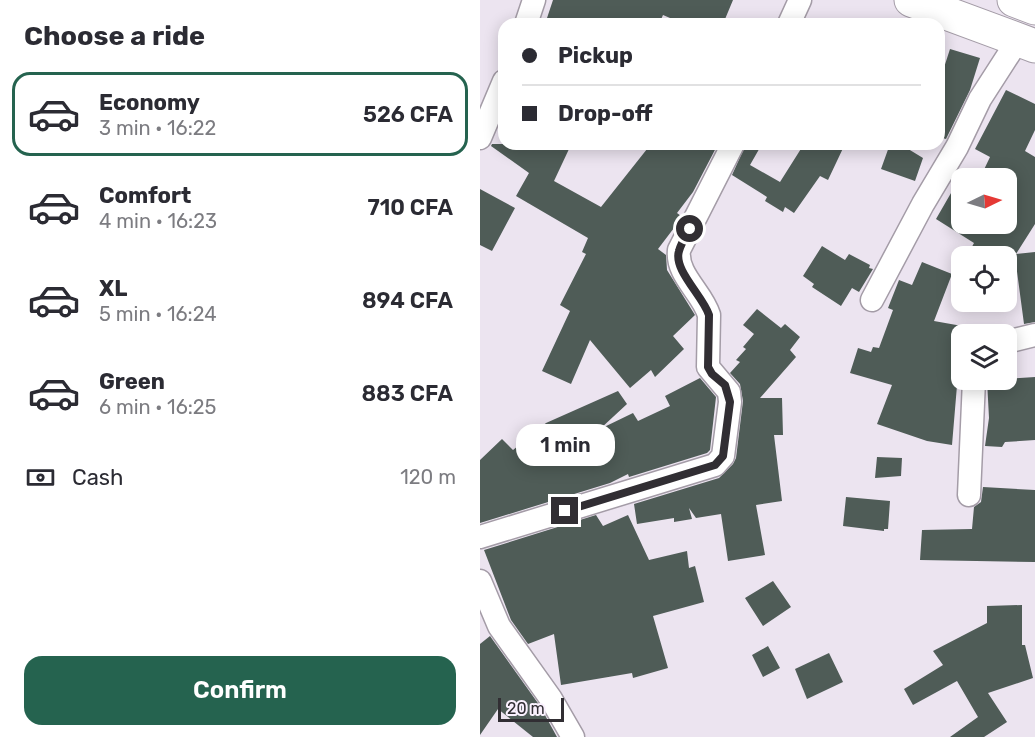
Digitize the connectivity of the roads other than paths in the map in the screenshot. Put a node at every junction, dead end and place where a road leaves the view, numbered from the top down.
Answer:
1 (534, 0) edge
2 (800, 0) edge
3 (911, 0) edge
4 (1014, 0) edge
5 (1035, 8) edge
6 (528, 18) edge
7 (792, 18) edge
8 (1027, 43) edge
9 (498, 95) edge
10 (480, 138) edge
11 (730, 150) edge
12 (872, 300) dead end
13 (1035, 335) edge
14 (1017, 339) edge
15 (974, 390) edge
16 (969, 495) dead end
17 (480, 537) edge
18 (480, 581) edge
19 (573, 737) edge

1 - 6 street
2 - 7 street
3 - 8 highway
4 - 5 highway
8 - 12 street
9 - 10 street
11 - 17 street
13 - 14 street
15 - 16 street
18 - 19 street

